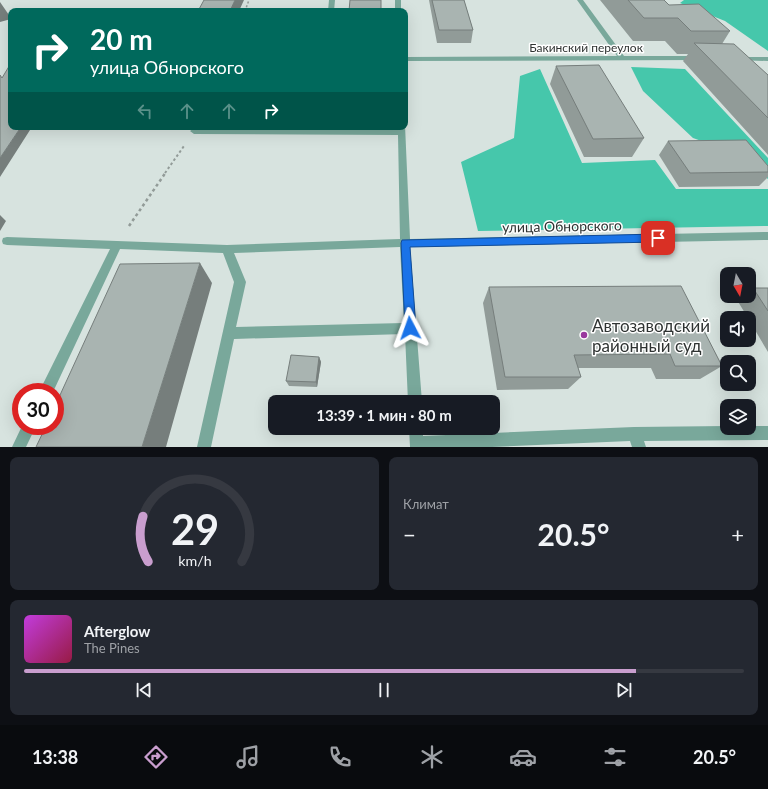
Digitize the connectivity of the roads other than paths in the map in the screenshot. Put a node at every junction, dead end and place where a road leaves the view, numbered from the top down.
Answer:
1 (580, 0) edge
2 (621, 57) junction
3 (706, 58) edge
4 (408, 59) edge
5 (729, 59) edge
6 (768, 59) edge
7 (298, 130) edge
8 (402, 130) edge
9 (194, 131) road end
10 (768, 236) edge
11 (8, 241) dead end
12 (405, 243) junction
13 (117, 245) junction
14 (227, 249) junction
15 (410, 328) junction
16 (229, 333) junction
17 (50, 383) edge
18 (415, 395) edge
19 (768, 433) edge
20 (25, 435) edge
21 (416, 435) edge
22 (637, 441) edge
23 (417, 445) edge
24 (19, 447) edge
25 (204, 447) edge

1 - 2 street
2 - 3 street, Бакинский переулок
2 - 4 street, Бакинский переулок
5 - 6 street
7 - 9 street
8 - 12 street
10 - 12 street, улица Обнорского
11 - 13 street, улица Обнорского
12 - 14 street, улица Обнорского
12 - 15 street
13 - 14 street, улица Обнорского
13 - 17 street
14 - 16 street
15 - 16 street
15 - 18 street
16 - 25 street
19 - 22 street
20 - 24 street
21 - 23 street
22 - 23 street

